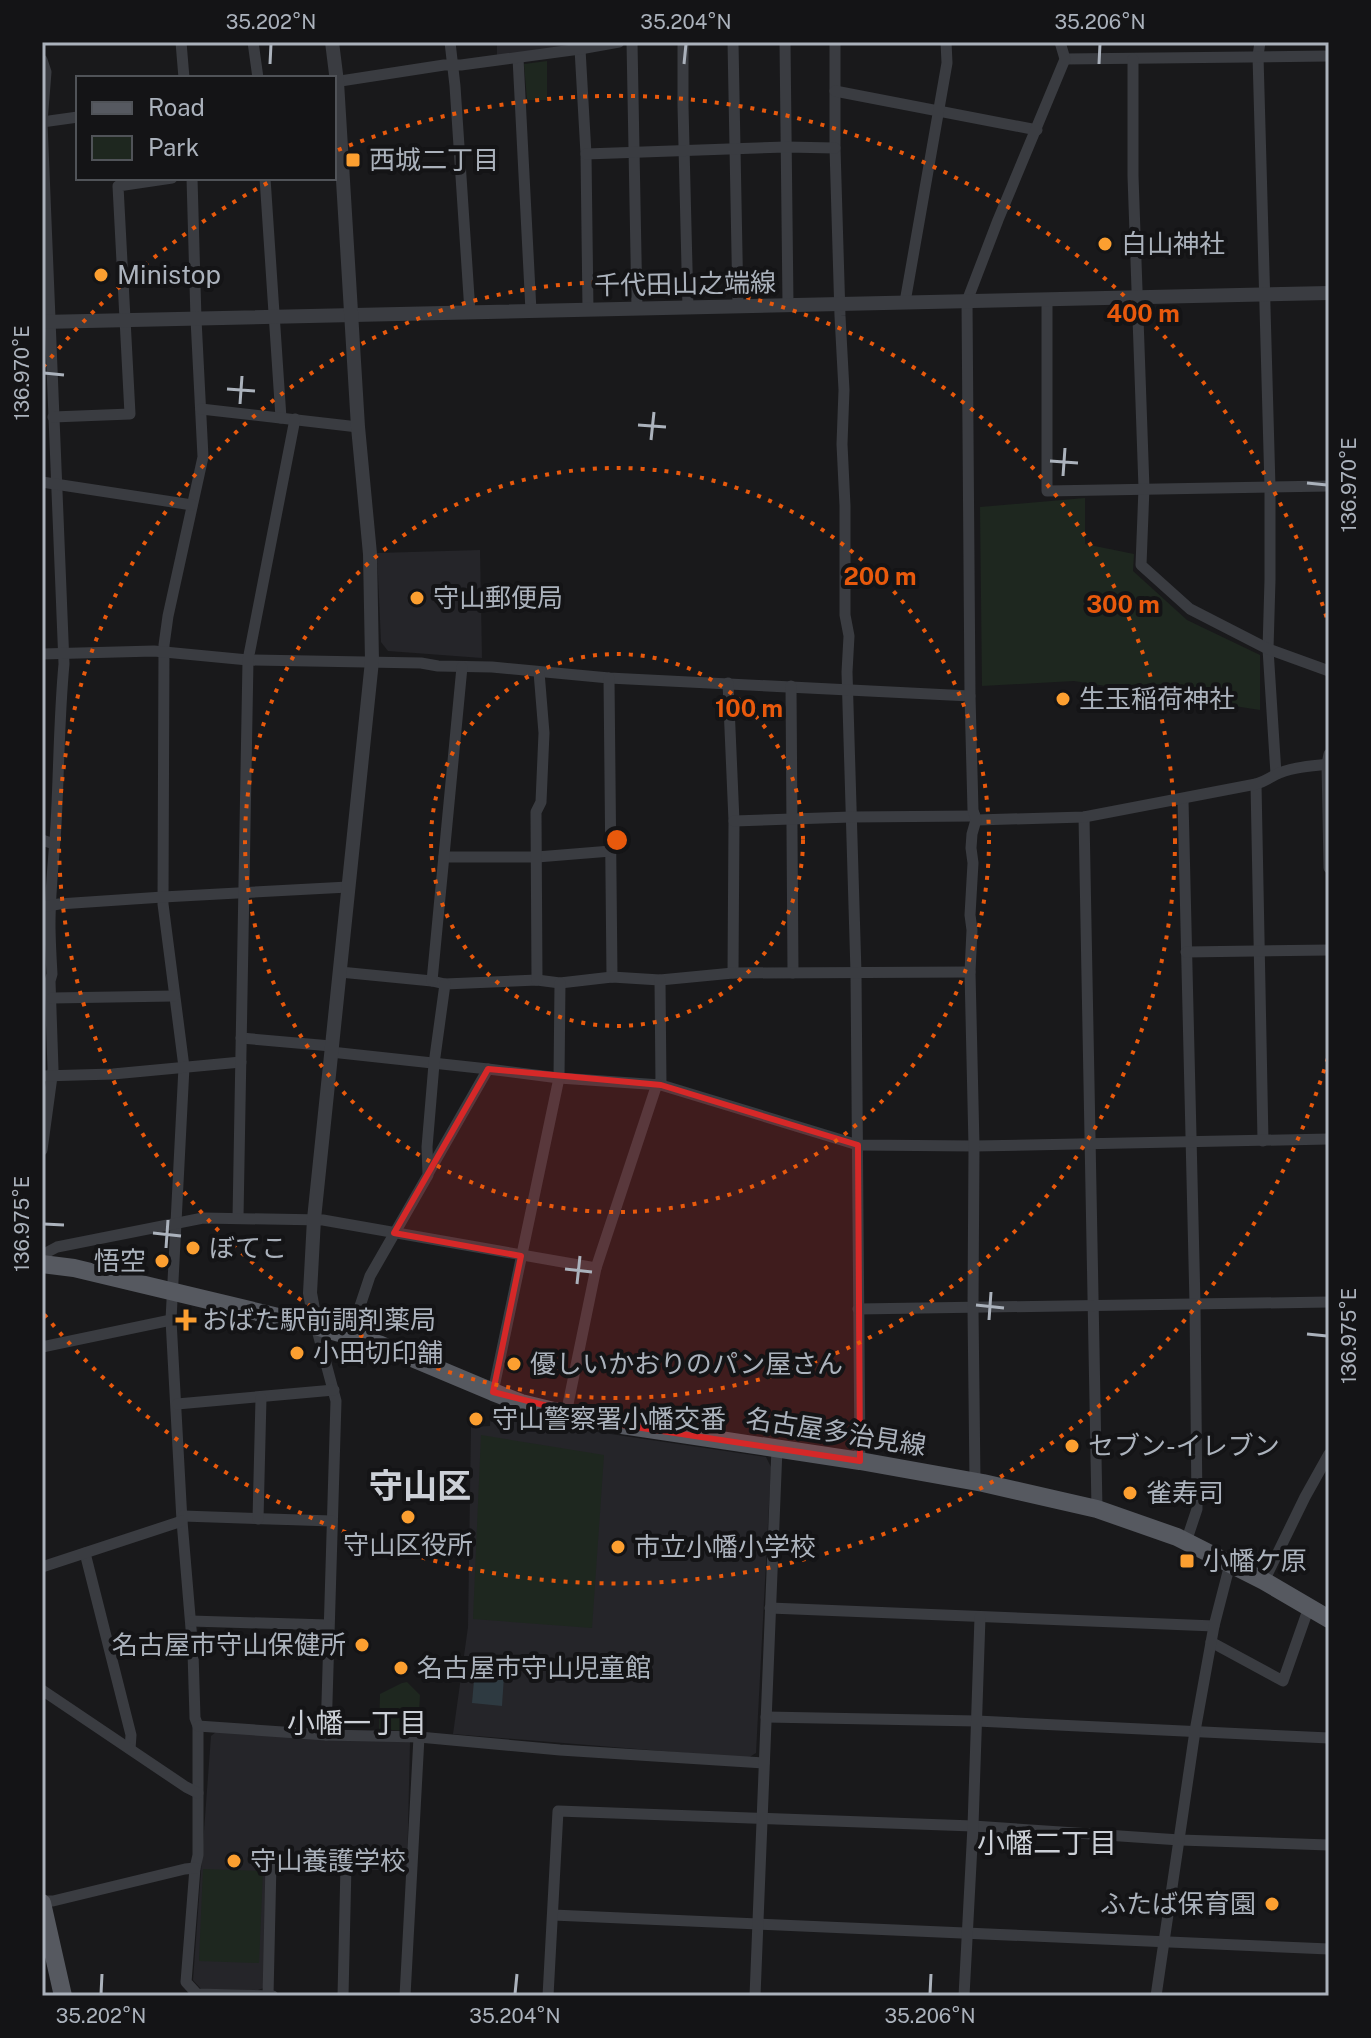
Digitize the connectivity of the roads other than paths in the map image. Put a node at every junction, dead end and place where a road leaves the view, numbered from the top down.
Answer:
1 (181, 42) edge
2 (253, 42) edge
3 (332, 42) edge
4 (450, 42) edge
5 (619, 42) edge
6 (632, 42) edge
7 (683, 42) edge
8 (733, 42) edge
9 (785, 42) edge
10 (835, 42) edge
11 (946, 42) edge
12 (1060, 42) edge
13 (1260, 42) edge
14 (580, 49) junction
15 (1258, 56) junction
16 (1329, 56) edge
17 (518, 58) junction
18 (1065, 59) junction
19 (1133, 59) junction
20 (42, 60) edge
21 (453, 65) junction
22 (184, 76) edge
23 (258, 76) edge
24 (335, 76) edge
25 (336, 82) edge
26 (835, 91) junction
27 (937, 110) junction
28 (76, 117) edge
29 (42, 122) edge
30 (1037, 130) junction
31 (786, 147) junction
32 (835, 148) junction
33 (736, 149) junction
34 (635, 151) junction
35 (684, 151) junction
36 (586, 154) junction
37 (158, 180) edge
38 (192, 180) edge
39 (265, 180) edge
40 (1329, 293) edge
41 (1265, 294) junction
42 (1138, 297) junction
43 (1047, 299) junction
44 (967, 301) junction
45 (905, 302) junction
46 (840, 304) junction
47 (788, 305) junction
48 (738, 306) junction
49 (688, 308) junction
50 (637, 309) junction
51 (588, 310) junction
52 (531, 311) junction
53 (470, 312) junction
54 (353, 315) junction
55 (274, 317) junction
56 (196, 319) junction
57 (124, 320) junction
58 (46, 322) edge
59 (201, 409) junction
60 (53, 417) junction
61 (281, 418) junction
62 (295, 419) junction
63 (358, 427) junction
64 (42, 482) edge
65 (57, 485) junction
66 (1329, 486) edge
67 (1270, 487) junction
68 (1144, 488) junction
69 (192, 505) junction
70 (1268, 649) junction
71 (165, 651) junction
72 (64, 653) junction
73 (42, 654) edge
74 (248, 660) junction
75 (372, 661) junction
76 (462, 667) junction
77 (1329, 671) edge
78 (539, 672) junction
79 (609, 678) junction
80 (728, 683) junction
81 (791, 686) junction
82 (849, 689) junction
83 (970, 696) junction
84 (1328, 761) edge
85 (1276, 774) junction
86 (1256, 784) junction
87 (1183, 800) junction
88 (851, 817) junction
89 (1084, 817) junction
90 (976, 818) junction
91 (792, 819) junction
92 (734, 821) junction
93 (48, 842) edge
94 (611, 851) junction
95 (444, 857) junction
96 (537, 857) junction
97 (1329, 868) edge
98 (348, 887) junction
99 (242, 892) junction
100 (163, 897) junction
101 (47, 906) edge
102 (1329, 950) edge
103 (1259, 951) junction
104 (1186, 952) junction
105 (340, 972) junction
106 (970, 972) junction
107 (733, 973) junction
108 (793, 973) junction
109 (856, 973) junction
110 (612, 977) junction
111 (537, 980) junction
112 (660, 980) junction
113 (432, 981) junction
114 (560, 983) junction
115 (445, 984) junction
116 (174, 996) junction
117 (52, 998) junction
118 (241, 1038) junction
119 (331, 1049) junction
120 (241, 1062) junction
121 (434, 1064) junction
122 (184, 1067) junction
123 (488, 1069) junction
124 (47, 1076) edge
125 (559, 1078) junction
126 (659, 1085) junction
127 (1329, 1139) edge
128 (1263, 1141) junction
129 (1191, 1142) junction
130 (858, 1145) junction
131 (1091, 1145) junction
132 (974, 1146) junction
133 (42, 1150) edge
134 (428, 1175) junction
135 (238, 1218) junction
136 (314, 1219) junction
137 (177, 1223) junction
138 (394, 1233) junction
139 (42, 1255) edge
140 (521, 1256) junction
141 (42, 1264) edge
142 (596, 1268) junction
143 (173, 1292) junction
144 (1329, 1302) edge
145 (1195, 1304) junction
146 (1094, 1306) junction
147 (973, 1308) junction
148 (858, 1309) junction
149 (171, 1320) junction
150 (316, 1326) junction
151 (350, 1336) junction
152 (42, 1347) edge
153 (334, 1390) junction
154 (493, 1392) junction
155 (261, 1398) junction
156 (177, 1404) junction
157 (566, 1414) junction
158 (777, 1448) junction
159 (1329, 1454) edge
160 (860, 1461) junction
161 (975, 1482) junction
162 (1097, 1509) junction
163 (182, 1519) junction
164 (258, 1519) junction
165 (332, 1521) junction
166 (1186, 1542) junction
167 (85, 1553) junction
168 (1230, 1564) junction
169 (42, 1567) edge
170 (1264, 1581) junction
171 (1309, 1607) junction
172 (770, 1608) junction
173 (980, 1617) junction
174 (1329, 1619) edge
175 (191, 1621) junction
176 (328, 1625) junction
177 (1214, 1626) junction
178 (1211, 1642) junction
179 (42, 1690) edge
180 (766, 1717) junction
181 (977, 1721) junction
182 (198, 1726) junction
183 (1195, 1731) junction
184 (326, 1735) junction
185 (419, 1737) junction
186 (1329, 1738) edge
187 (130, 1749) junction
188 (764, 1763) junction
189 (198, 1793) junction
190 (762, 1820) junction
191 (973, 1826) junction
192 (1180, 1840) junction
193 (1329, 1845) edge
194 (195, 1868) junction
195 (42, 1902) edge
196 (553, 1915) junction
197 (758, 1922) junction
198 (966, 1933) junction
199 (1164, 1941) junction
200 (1329, 1949) edge
201 (212, 1995) edge
202 (63, 1996) edge
203 (270, 1996) edge
204 (343, 1996) edge
205 (405, 1996) edge
206 (548, 1996) edge
207 (755, 1996) edge
208 (964, 1996) edge
209 (1156, 1996) edge

1 - 22 street
2 - 23 street
3 - 24 street
4 - 21 street
5 - 14 street
6 - 34 street
7 - 35 street
8 - 33 street
9 - 31 street
10 - 26 street
11 - 27 street
12 - 18 street
13 - 15 street
14 - 17 street
14 - 36 street
15 - 16 street
15 - 19 street
15 - 41 street
17 - 21 street
17 - 52 street
18 - 19 street
18 - 30 street
19 - 42 street
20 - 29 street
21 - 25 street
21 - 53 street
25 - 54 street
26 - 27 street
26 - 32 street
27 - 30 street
27 - 45 street
28 - 29 street
29 - 58 street
30 - 44 street
31 - 32 street
31 - 33 street
31 - 47 street
32 - 46 street
33 - 35 street
33 - 48 street
34 - 35 street
34 - 36 street
34 - 50 street
35 - 49 street
36 - 51 street
37 - 57 street
38 - 56 street
39 - 55 street
40 - 41 street, 千代田山之端線
41 - 42 street, 千代田山之端線
41 - 67 street
42 - 43 street, 千代田山之端線
42 - 68 street
43 - 44 street, 千代田山之端線
43 - 68 street
44 - 45 street, 千代田山之端線
44 - 83 street
45 - 46 street, 千代田山之端線
46 - 47 street, 千代田山之端線
46 - 82 street
47 - 48 street, 千代田山之端線
48 - 49 street, 千代田山之端線
49 - 50 street, 千代田山之端線
50 - 51 street, 千代田山之端線
51 - 52 street, 千代田山之端線
52 - 53 street, 千代田山之端線
53 - 54 street, 千代田山之端線
54 - 55 street, 千代田山之端線
54 - 63 street
55 - 56 street, 千代田山之端線
55 - 61 street
56 - 57 street, 千代田山之端線
56 - 59 street
57 - 58 street, 千代田山之端線
57 - 60 street
58 - 60 street
59 - 61 street
59 - 69 street
60 - 65 street
61 - 62 street
62 - 63 street
62 - 74 street
63 - 75 street
64 - 65 street
65 - 69 street
65 - 72 street
66 - 67 street
67 - 68 street
67 - 70 street
68 - 70 street
69 - 71 street
70 - 77 street
70 - 85 street
71 - 72 street
71 - 74 street
71 - 100 street
72 - 73 street
72 - 93 street
74 - 75 street
74 - 99 street
75 - 76 street
75 - 98 street
76 - 78 street
76 - 95 street
78 - 79 street
78 - 96 street
79 - 80 street
79 - 94 street
80 - 81 street
80 - 92 street
81 - 82 street
81 - 91 street
82 - 83 street
82 - 88 street
83 - 90 street
84 - 85 street
84 - 97 street
85 - 86 street
86 - 87 street
86 - 103 street
87 - 89 street
87 - 104 street
88 - 90 street
88 - 91 street
88 - 109 street
89 - 90 street
89 - 131 street
90 - 106 street
91 - 92 street
91 - 108 street
92 - 107 street
93 - 101 street
94 - 96 street
94 - 110 street
95 - 96 street
95 - 113 street
96 - 111 street
98 - 99 street
98 - 105 street
99 - 100 street
99 - 118 street
100 - 101 street
100 - 116 street
101 - 117 street
102 - 103 street
103 - 104 street
103 - 128 street
104 - 129 street
105 - 113 street
105 - 119 street
106 - 109 street
106 - 132 street
107 - 108 street
107 - 112 street
108 - 109 street
109 - 130 street
110 - 112 street
110 - 114 street
111 - 114 street
111 - 115 street
112 - 126 street
113 - 115 street
114 - 125 street
115 - 121 street
116 - 117 street
116 - 122 street
117 - 124 street
118 - 119 street
118 - 120 street
119 - 121 street
119 - 136 street
120 - 122 street
120 - 135 street
121 - 123 street
121 - 134 street
122 - 124 street
122 - 137 street
123 - 125 street
123 - 134 street
124 - 133 street
125 - 126 street
125 - 140 street
126 - 130 street
126 - 142 street
127 - 128 street
128 - 129 street
129 - 131 street
129 - 145 street
130 - 132 street
130 - 148 street
131 - 132 street
131 - 146 street
132 - 147 street
134 - 138 street
135 - 136 street
135 - 137 street
136 - 138 street
136 - 150 street
137 - 139 street
137 - 143 street
138 - 140 street
138 - 151 street
140 - 142 street
140 - 154 street
141 - 143 main road, 名古屋多治見線
142 - 157 street
143 - 149 street
143 - 150 main road, 名古屋多治見線
144 - 145 street
145 - 146 street
145 - 166 street
146 - 147 street
146 - 162 street
147 - 148 street
147 - 161 street
148 - 160 street
149 - 152 street
149 - 156 street
150 - 151 main road, 名古屋多治見線
150 - 153 street
151 - 154 main road, 名古屋多治見線
153 - 155 street
153 - 165 street
154 - 157 main road, 名古屋多治見線
155 - 156 street
155 - 164 street
156 - 163 street
157 - 158 main road, 名古屋多治見線
158 - 160 main road, 名古屋多治見線
158 - 172 street
159 - 170 street
160 - 161 main road, 名古屋多治見線
161 - 162 main road, 名古屋多治見線
162 - 166 main road, 名古屋多治見線
163 - 164 street
163 - 167 street
163 - 175 street
164 - 165 street
165 - 176 street
166 - 168 main road, 名古屋多治見線
167 - 169 street
167 - 187 street
168 - 170 main road, 名古屋多治見線
168 - 177 street
170 - 171 main road, 名古屋多治見線
171 - 174 main road, 名古屋多治見線
171 - 178 street
172 - 173 street
172 - 180 street
173 - 177 street
173 - 181 street
175 - 176 street
175 - 182 street
176 - 184 street
177 - 178 street
178 - 183 street
179 - 187 street
180 - 181 street
180 - 188 street
181 - 183 street
181 - 191 street
182 - 184 street
182 - 189 street
183 - 186 street
183 - 192 street
184 - 185 street
185 - 188 street
185 - 205 street
187 - 189 street
188 - 190 street
189 - 194 street
190 - 191 street
190 - 196 street
190 - 197 street
191 - 192 street
191 - 198 street
192 - 193 street
192 - 199 street
194 - 195 street
194 - 201 street
195 - 202 main road
196 - 197 street
196 - 206 street
197 - 198 street
197 - 207 street
198 - 199 street
198 - 208 street
199 - 200 street
199 - 209 street
201 - 203 street
203 - 204 street

